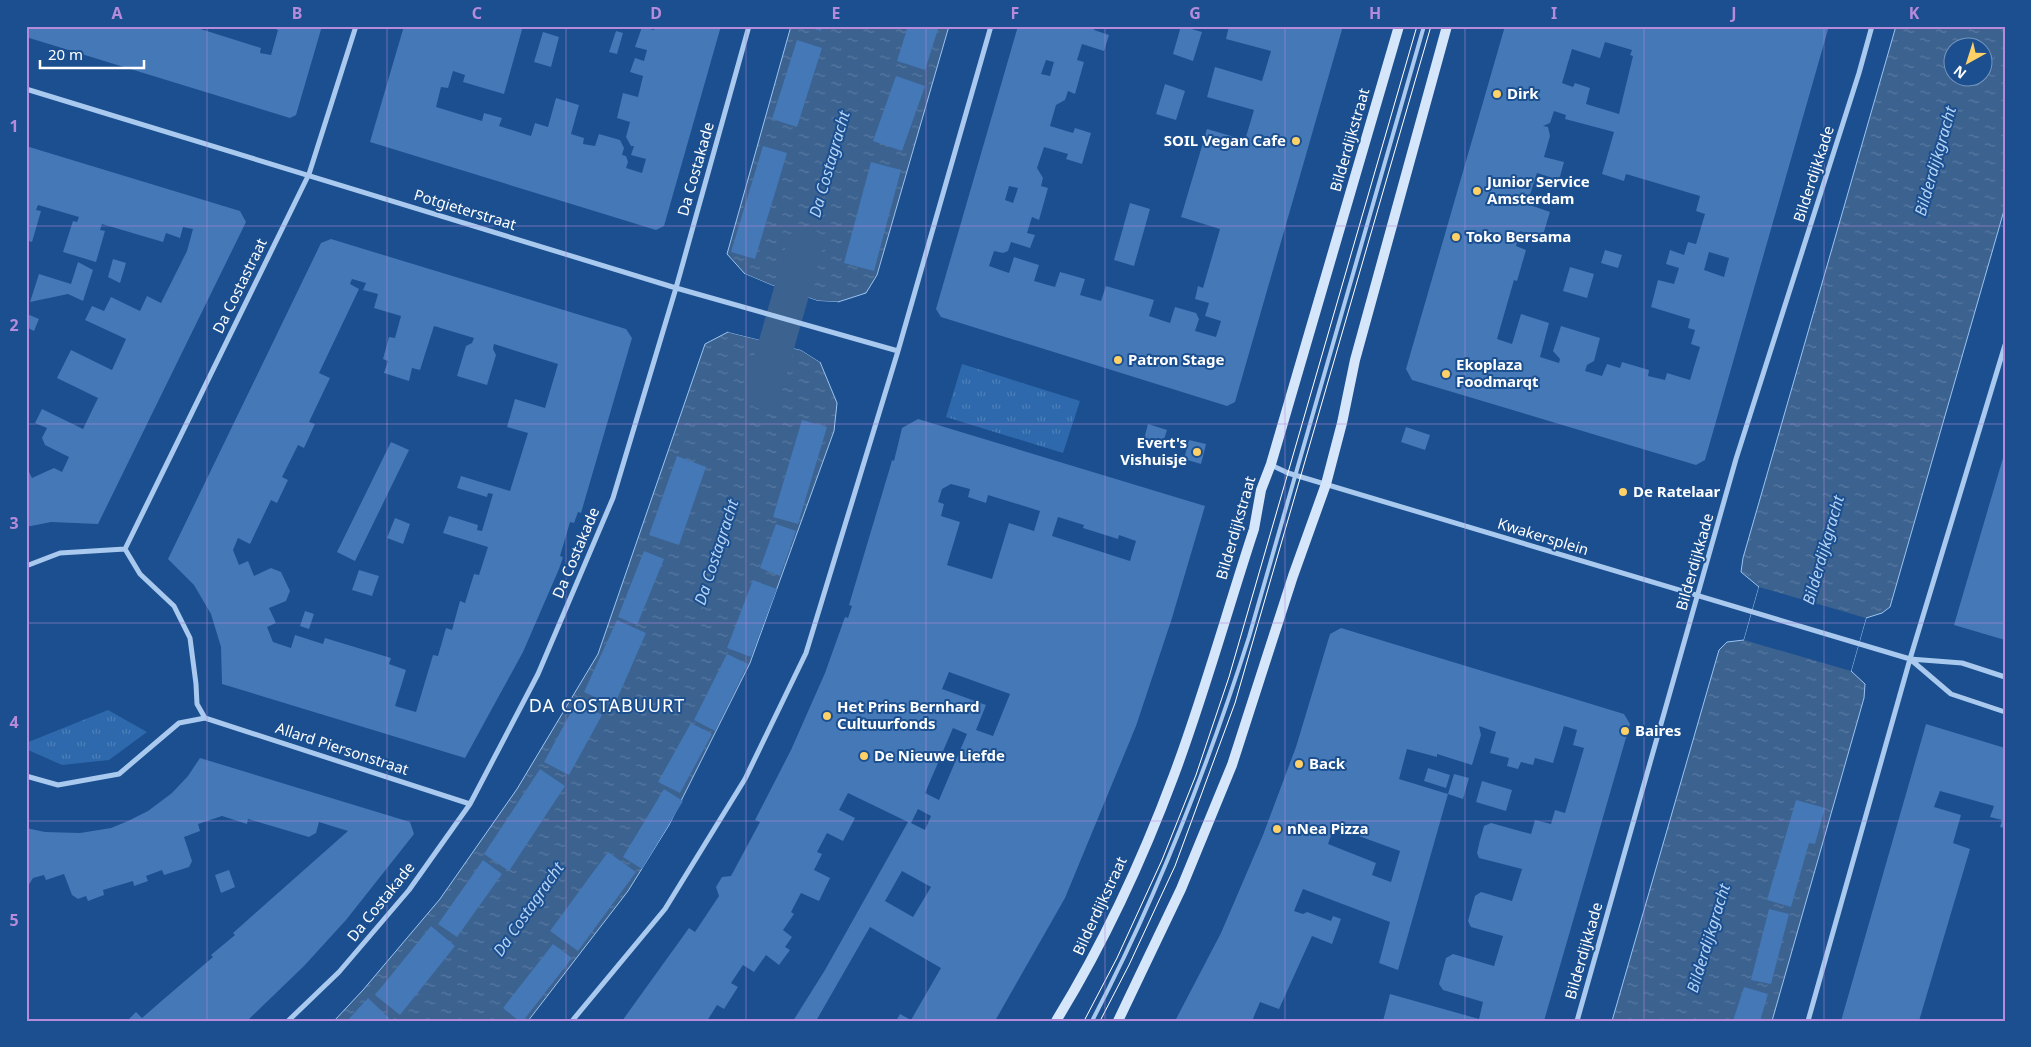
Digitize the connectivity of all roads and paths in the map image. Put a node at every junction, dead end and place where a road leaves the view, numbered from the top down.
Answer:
1 (356, 26) edge
2 (749, 26) edge
3 (991, 26) edge
4 (1399, 26) edge
5 (1424, 26) edge
6 (1447, 26) edge
7 (1872, 26) edge
8 (26, 89) edge
9 (309, 174) junction
10 (676, 288) junction
11 (2005, 345) edge
12 (898, 351) junction
13 (1271, 464) junction
14 (1294, 475) junction
15 (1326, 484) junction
16 (125, 548) junction
17 (26, 566) edge
18 (1698, 597) junction
19 (1910, 659) junction
20 (2005, 676) edge
21 (2005, 712) edge
22 (206, 718) junction
23 (26, 776) edge
24 (470, 804) junction
25 (288, 1021) edge
26 (572, 1021) edge
27 (1056, 1021) edge
28 (1092, 1021) edge
29 (1118, 1021) edge
30 (1577, 1021) edge
31 (1808, 1021) edge

1 - 9 street, Da Costastraat
2 - 10 street, Da Costakade
3 - 12 street
4 - 13 street, Bilderdijkstraat
5 - 14 lane
6 - 15 street
7 - 18 street, Bilderdijkkade
8 - 9 street, Potgieterstraat
9 - 10 street, Potgieterstraat
9 - 16 street, Da Costastraat
10 - 12 street, Potgieterstraat
10 - 24 street, Da Costakade
11 - 19 street
12 - 26 street
13 - 14 street, Kwakersplein
13 - 27 street, Bilderdijkstraat
14 - 15 street, Kwakersplein
14 - 28 lane
15 - 18 street, Kwakersplein
15 - 29 street
16 - 17 street
16 - 22 street
18 - 19 street, Kwakersplein
18 - 30 street, Bilderdijkkade
19 - 20 street
19 - 21 street
19 - 31 street
22 - 23 street
22 - 24 street, Allard Piersonstraat
24 - 25 street, Da Costakade

